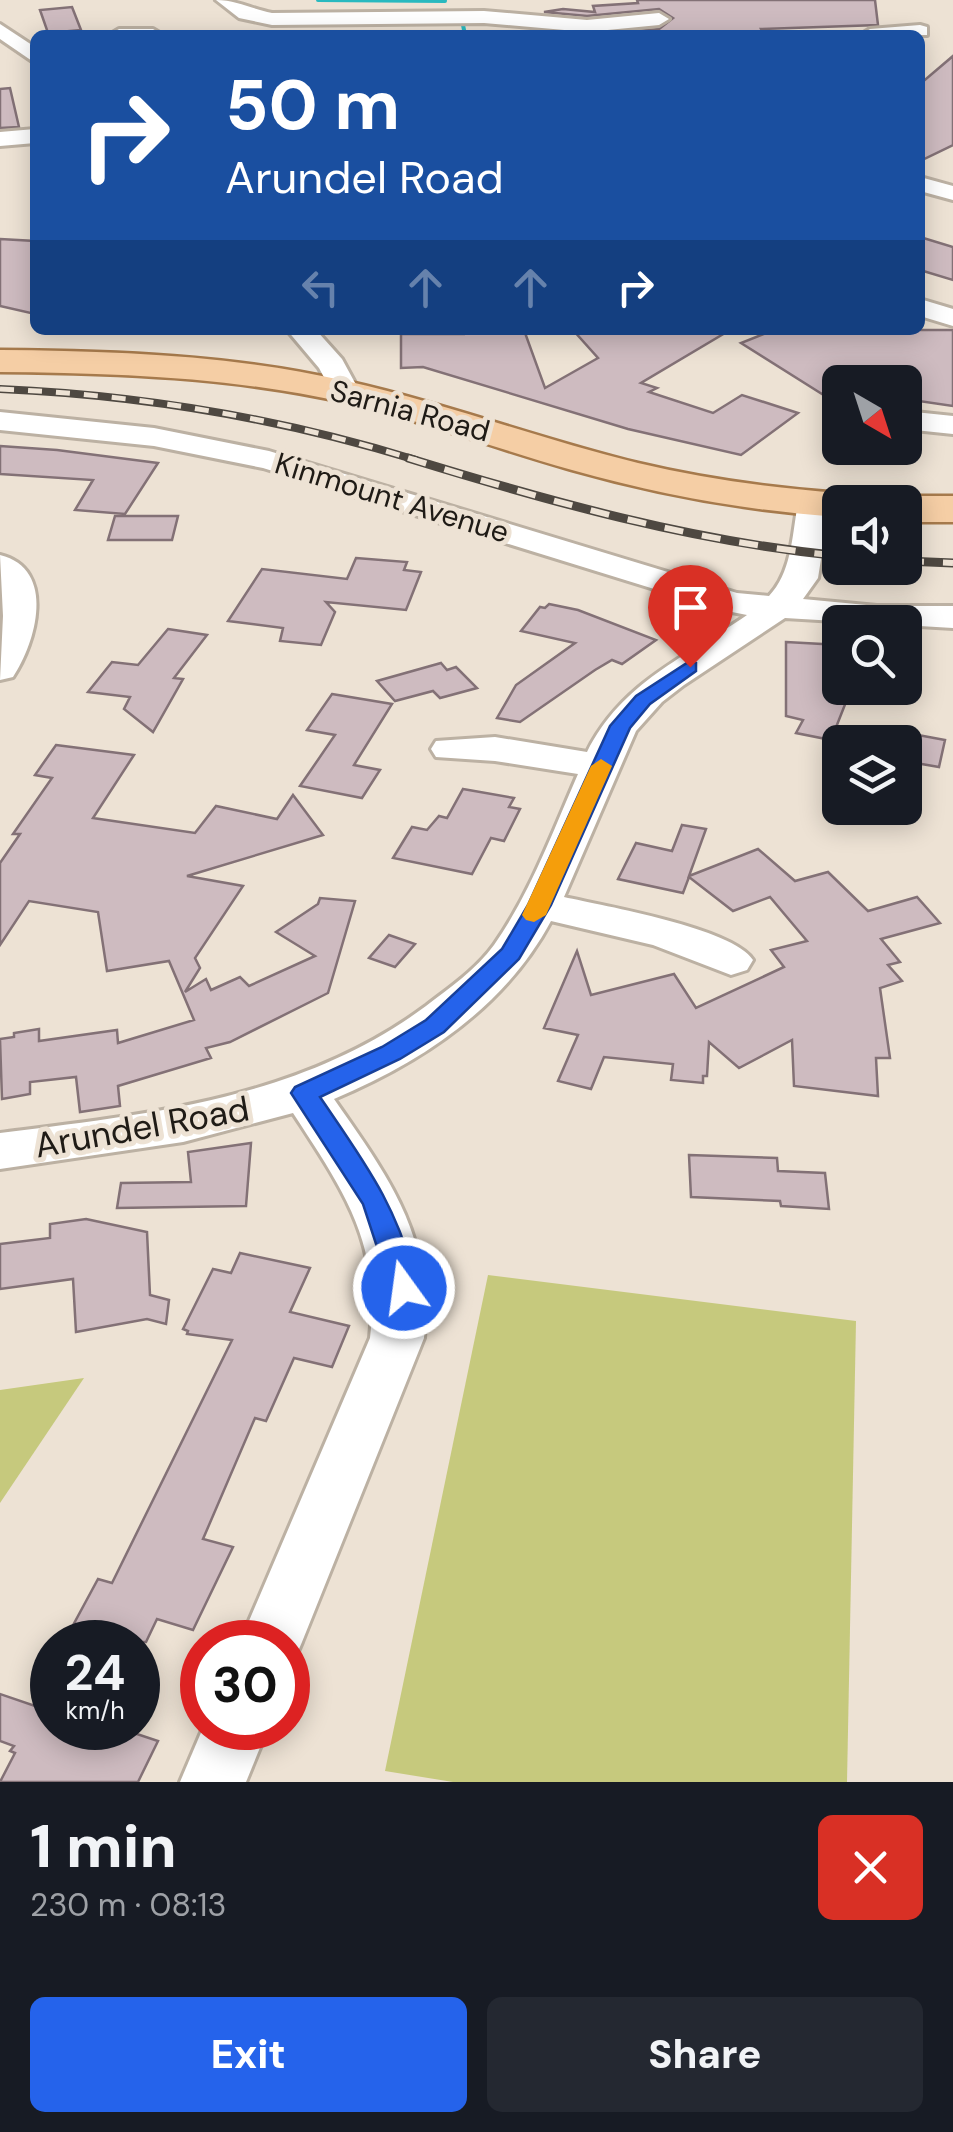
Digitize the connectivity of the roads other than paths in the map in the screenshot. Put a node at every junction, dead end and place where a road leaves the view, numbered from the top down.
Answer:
1 (225, 0) edge
2 (659, 20) dead end
3 (30, 136) edge
4 (0, 138) edge
5 (925, 185) edge
6 (953, 193) edge
7 (925, 309) edge
8 (953, 318) edge
9 (305, 335) edge
10 (0, 361) edge
11 (345, 392) junction
12 (0, 421) edge
13 (922, 422) edge
14 (953, 425) edge
15 (822, 503) edge
16 (922, 509) edge
17 (953, 509) edge
18 (822, 518) edge
19 (0, 566) edge
20 (776, 610) junction
21 (953, 617) edge
22 (0, 669) edge
23 (450, 749) dead end
24 (601, 766) junction
25 (540, 905) junction
26 (731, 960) dead end
27 (304, 1093) junction
28 (0, 1151) edge
29 (280, 1620) edge
30 (227, 1750) edge
31 (214, 1782) edge

1 - 2 street
3 - 4 street
5 - 6 street
7 - 8 street
9 - 11 street
10 - 11 main road, Sarnia Road
11 - 15 main road, Sarnia Road
12 - 20 street, Kinmount Avenue
13 - 14 street
16 - 17 main road
18 - 20 street, Arundel Road
19 - 22 street
20 - 21 street, Kinmount Avenue
20 - 24 street, Arundel Road
23 - 24 street
24 - 25 street, Arundel Road
25 - 26 street
25 - 27 street, Arundel Road
27 - 28 street, Arundel Road
27 - 29 street
30 - 31 street

